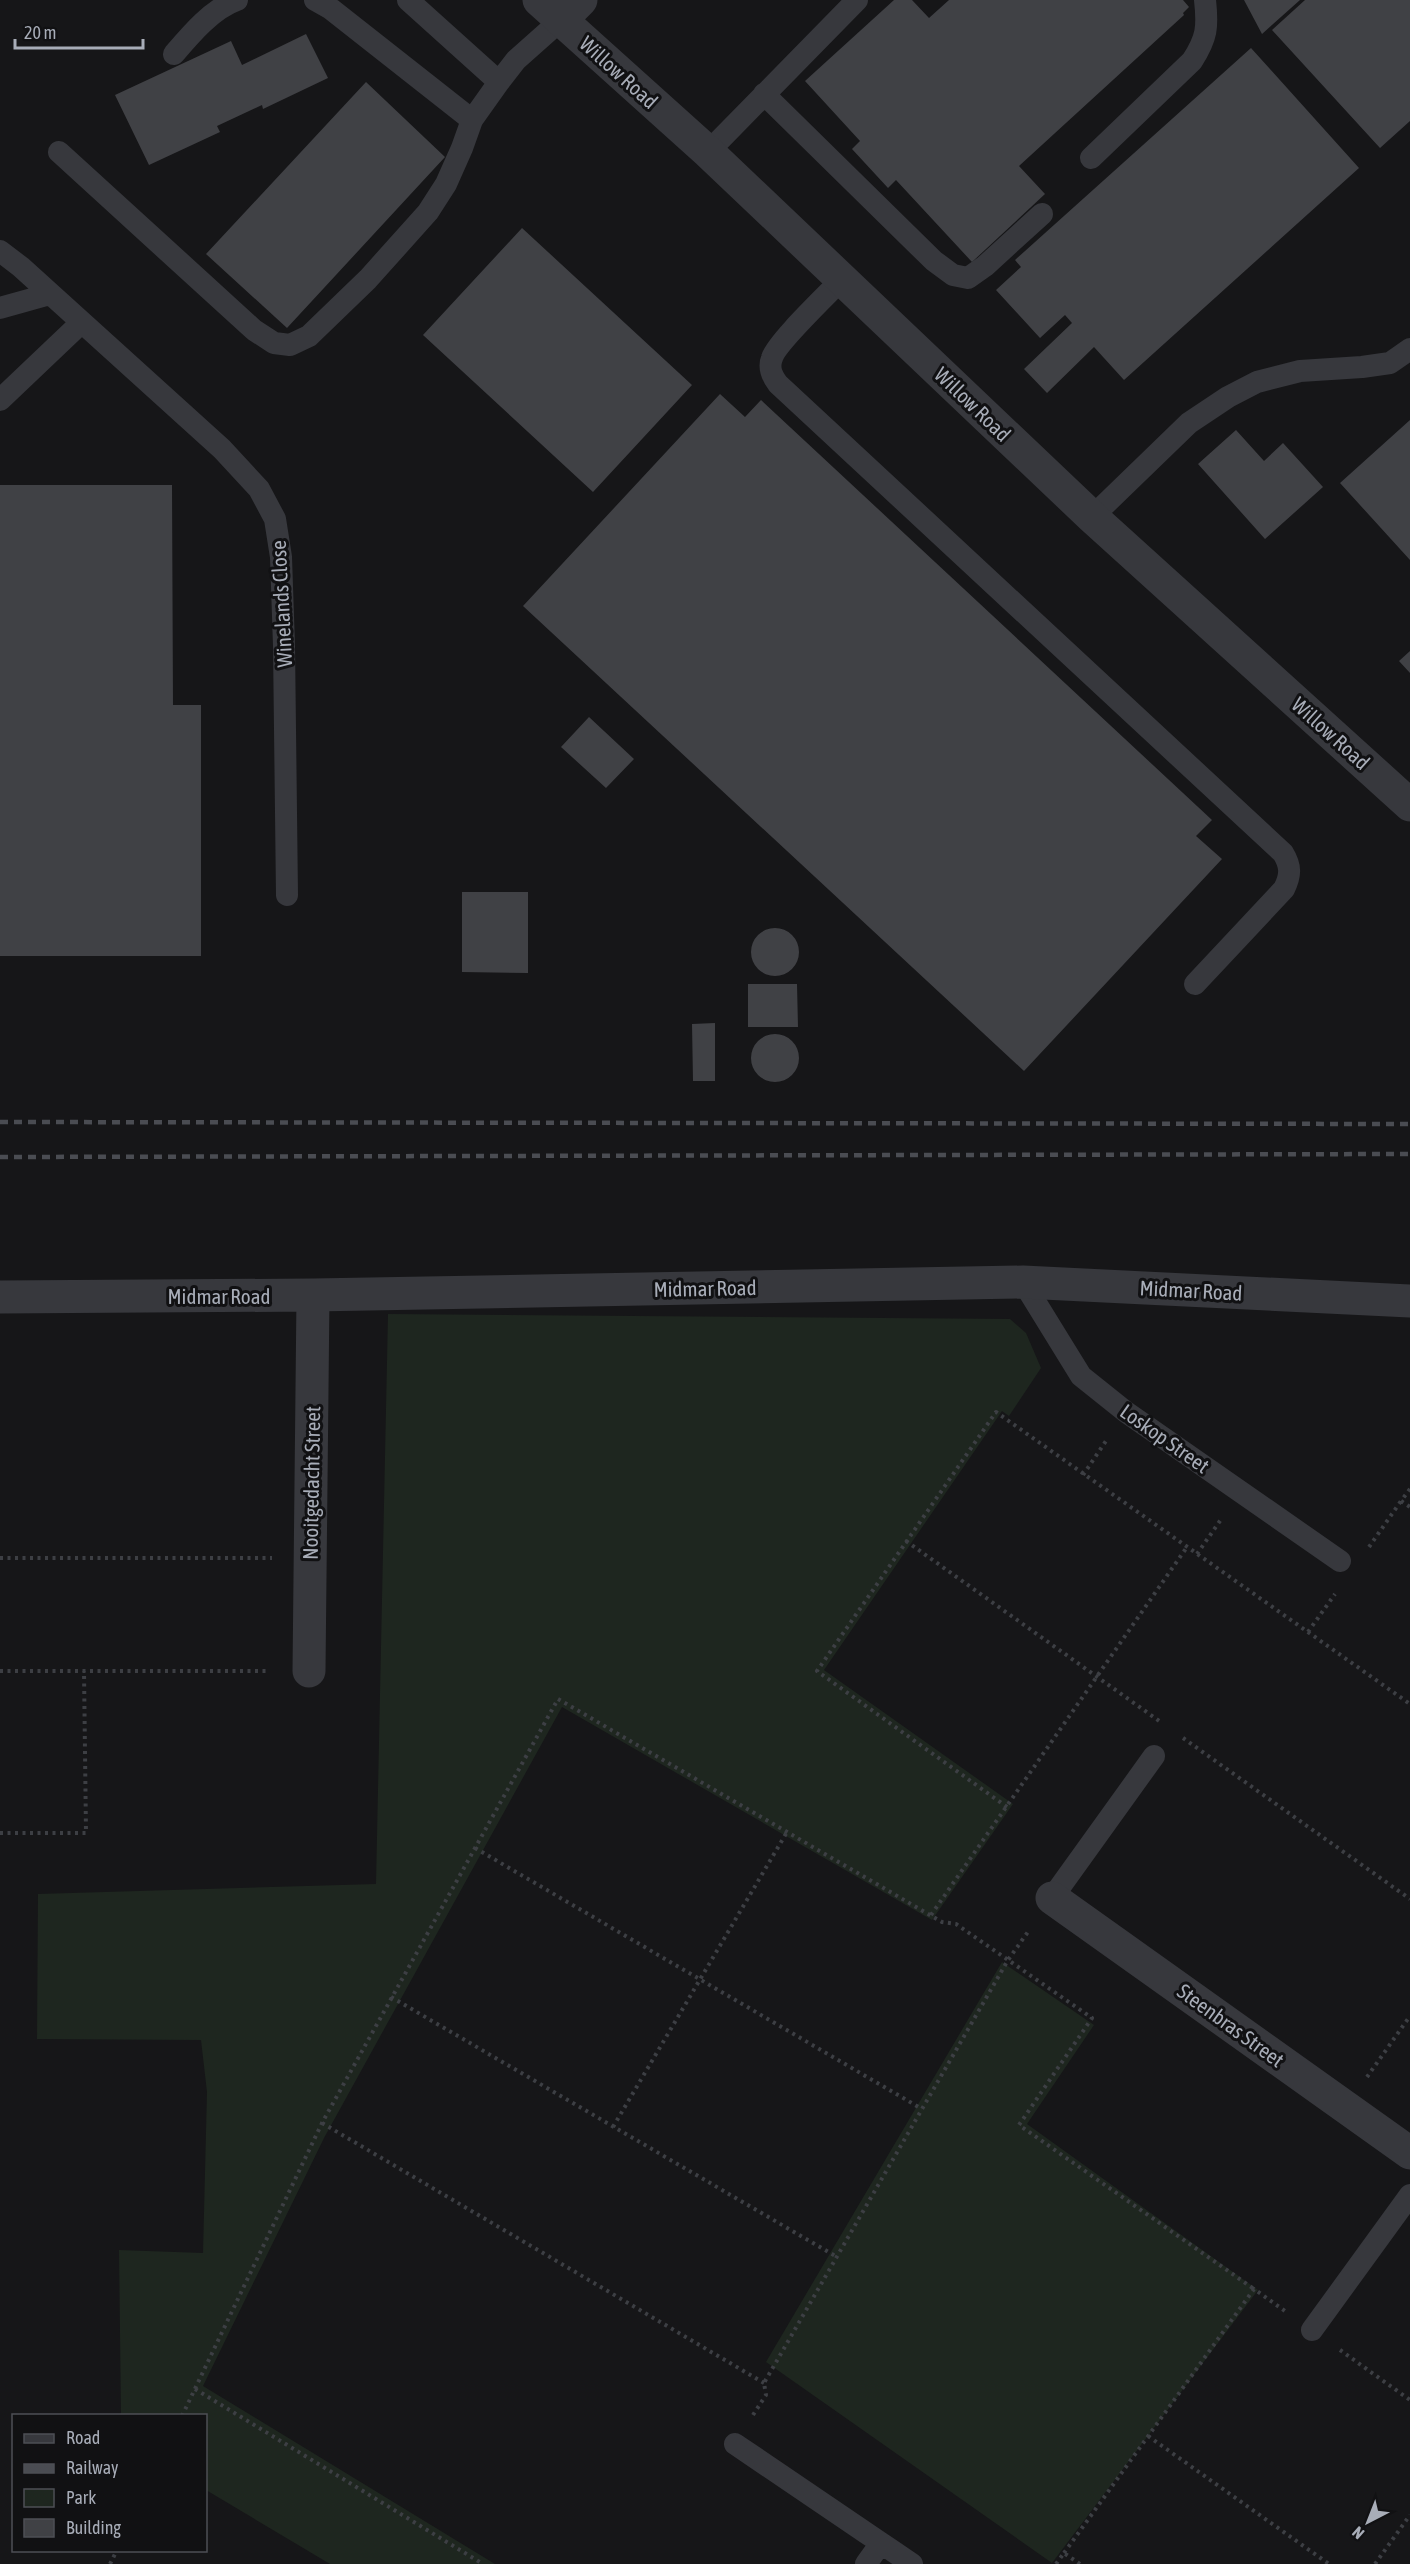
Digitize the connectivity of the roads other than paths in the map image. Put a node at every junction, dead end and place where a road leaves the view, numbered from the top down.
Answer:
1 (237, 0) edge
2 (315, 0) edge
3 (408, 0) edge
4 (856, 0) edge
5 (1204, 0) edge
6 (560, 7) edge
7 (174, 54) dead end
8 (499, 82) junction
9 (764, 94) junction
10 (471, 120) junction
11 (59, 152) dead end
12 (708, 152) junction
13 (1090, 158) dead end
14 (1042, 214) dead end
15 (0, 251) edge
16 (842, 279) junction
17 (50, 294) junction
18 (0, 308) edge
19 (82, 322) junction
20 (1410, 349) edge
21 (0, 400) edge
22 (1092, 517) junction
23 (1410, 805) edge
24 (287, 895) dead end
25 (1195, 984) dead end
26 (1023, 1282) junction
27 (313, 1295) junction
28 (0, 1298) edge
29 (1410, 1301) edge
30 (1341, 1561) dead end
31 (309, 1671) road end
32 (1154, 1756) dead end
33 (1052, 1898) joint
34 (1410, 2153) edge
35 (1410, 2195) edge
36 (1312, 2331) road end
37 (735, 2444) road end
38 (881, 2543) junction
39 (866, 2564) edge
40 (912, 2564) edge

1 - 7 lane
2 - 10 lane
3 - 8 lane
4 - 9 lane
5 - 13 lane
6 - 8 lane
6 - 12 street, Willow Road
8 - 10 lane
9 - 12 lane
9 - 14 lane
10 - 11 lane
12 - 16 street, Willow Road
15 - 17 lane, Winelands Close
16 - 22 street, Willow Road
16 - 25 lane
17 - 18 lane
17 - 19 lane, Winelands Close
19 - 21 lane
19 - 24 lane, Winelands Close
20 - 22 lane
22 - 23 street, Willow Road
26 - 27 street, Midmar Road
26 - 29 street, Midmar Road
26 - 30 lane, Loskop Street
27 - 28 street, Midmar Road
27 - 31 street, Nooitgedacht Street
32 - 33 lane
33 - 34 street, Steenbras Street
35 - 36 lane
37 - 38 lane
38 - 39 lane
38 - 40 lane

